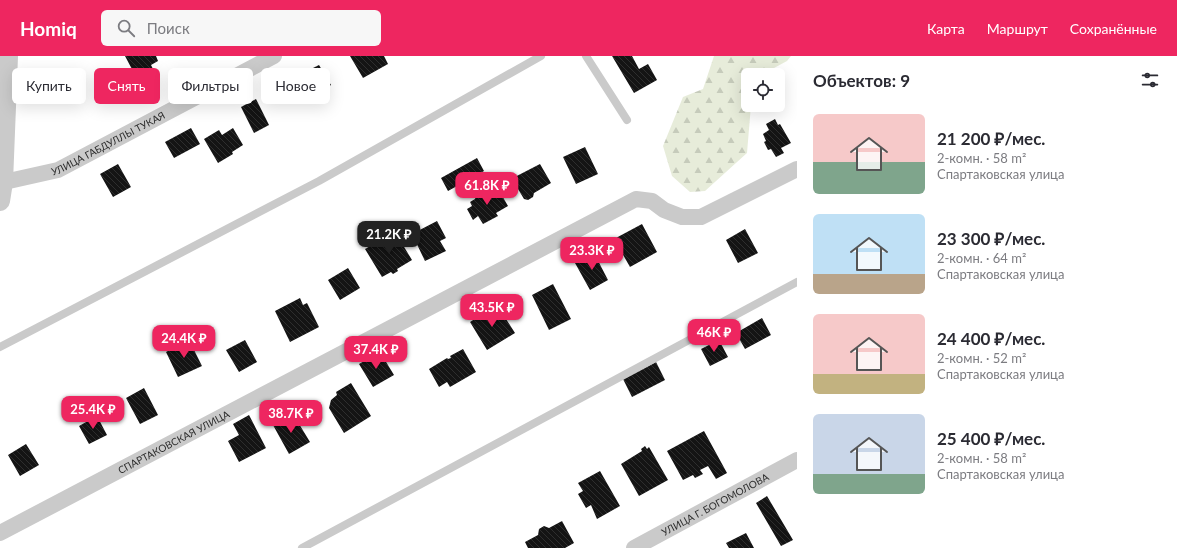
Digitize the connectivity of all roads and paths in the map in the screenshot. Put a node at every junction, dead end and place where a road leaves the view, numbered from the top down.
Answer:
1 (8, 56) edge
2 (274, 56) edge
3 (541, 56) edge
4 (586, 56) edge
5 (627, 120) dead end
6 (797, 169) edge
7 (1, 189) edge
8 (797, 282) edge
9 (0, 347) edge
10 (797, 460) edge
11 (0, 533) edge
12 (302, 548) edge
13 (634, 548) edge

1 - 7 street
2 - 7 street, УЛИЦА ГАБДУЛЛЫ ТУКАЯ
3 - 9 lane
4 - 5 lane
6 - 11 street, СПАРТАКОВСКАЯ УЛИЦА
8 - 12 lane
10 - 13 street, УЛИЦА Г. БОГОМОЛОВА

